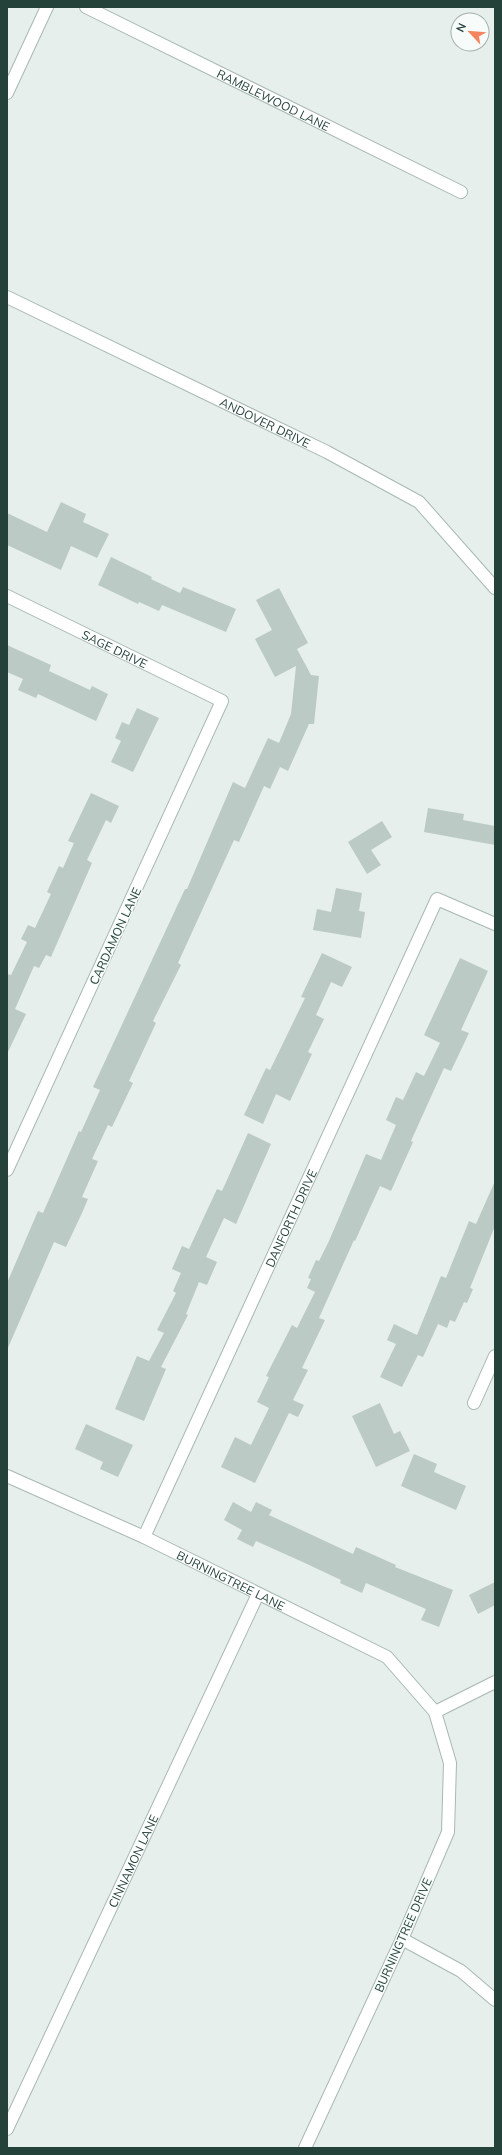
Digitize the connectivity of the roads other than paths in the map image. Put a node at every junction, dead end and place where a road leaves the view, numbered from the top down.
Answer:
1 (47, 7) edge
2 (86, 7) edge
3 (7, 93) edge
4 (461, 192) dead end
5 (7, 297) edge
6 (495, 588) edge
7 (7, 596) edge
8 (222, 701) joint
9 (495, 924) edge
10 (7, 1170) edge
11 (495, 1356) edge
12 (474, 1403) dead end
13 (7, 1476) edge
14 (144, 1537) junction
15 (258, 1594) junction
16 (495, 1682) edge
17 (435, 1712) junction
18 (402, 1938) junction
19 (495, 2000) edge
20 (7, 2129) edge
21 (305, 2148) edge

1 - 3 street
2 - 4 street, RAMBLEWOOD LANE
5 - 6 street, ANDOVER DRIVE
7 - 8 street, SAGE DRIVE
8 - 10 street, CARDAMON LANE
9 - 14 street, DANFORTH DRIVE
11 - 12 street
13 - 14 street, BURNINGTREE LANE
14 - 15 street, BURNINGTREE LANE
15 - 17 street, BURNINGTREE LANE
15 - 20 street, CINNAMON LANE
16 - 17 street
17 - 18 street, BURNINGTREE DRIVE
18 - 19 street
18 - 21 street, BURNINGTREE DRIVE

